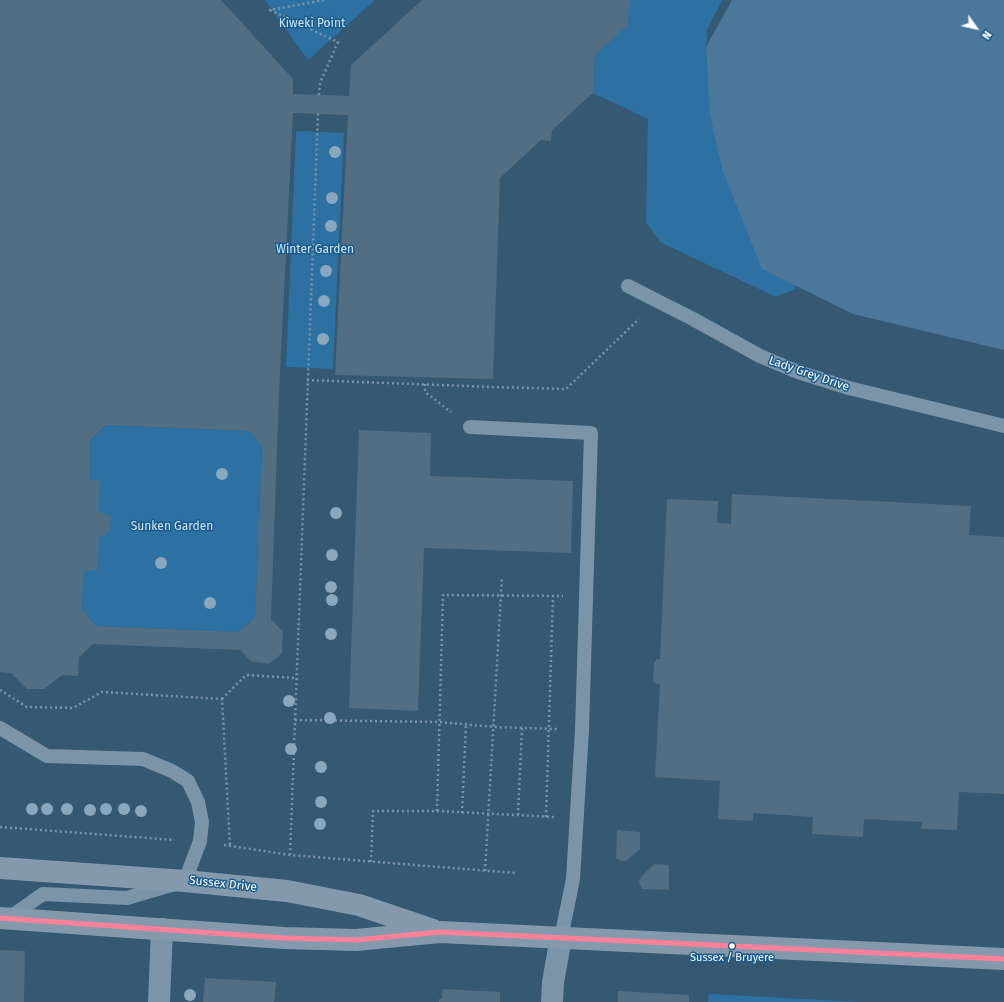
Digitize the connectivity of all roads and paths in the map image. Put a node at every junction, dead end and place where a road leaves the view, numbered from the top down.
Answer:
1 (324, 0) edge
2 (319, 95) dead end
3 (318, 113) dead end
4 (628, 286) dead end
5 (658, 301) junction
6 (308, 380) junction
7 (425, 384) junction
8 (1004, 426) edge
9 (470, 427) joint
10 (502, 577) dead end
11 (501, 596) junction
12 (553, 596) junction
13 (586, 597) junction
14 (296, 678) junction
15 (0, 690) edge
16 (222, 699) junction
17 (295, 720) junction
18 (440, 722) junction
19 (466, 724) junction
20 (494, 727) junction
21 (0, 728) edge
22 (522, 728) junction
23 (548, 728) junction
24 (582, 730) junction
25 (437, 811) junction
26 (462, 813) junction
27 (489, 814) junction
28 (518, 815) junction
29 (546, 817) junction
30 (577, 819) junction
31 (0, 827) edge
32 (200, 842) junction
33 (230, 846) junction
34 (290, 855) junction
35 (371, 862) junction
36 (0, 868) edge
37 (485, 871) junction
38 (515, 873) dead end
39 (186, 881) junction
40 (5, 918) edge
41 (162, 929) junction
42 (440, 932) junction
43 (561, 938) junction
44 (1004, 959) edge
45 (159, 1002) edge
46 (552, 1002) edge

1 - 2 path
3 - 6 path
4 - 5 lane, Lady Grey Drive
5 - 7 path
5 - 8 lane, Lady Grey Drive
6 - 7 path
6 - 14 path
7 - 9 path
9 - 13 lane
10 - 11 path
11 - 12 path
11 - 18 path
11 - 20 path
12 - 13 path
12 - 23 path
13 - 24 lane
14 - 16 path
14 - 17 path
15 - 16 path
16 - 33 path
17 - 18 path
17 - 34 path
18 - 19 path
18 - 25 path
19 - 20 path
19 - 26 path
20 - 22 path
20 - 27 path
21 - 32 lane
22 - 23 path
22 - 28 path
23 - 24 path
23 - 29 path
24 - 30 lane
25 - 26 path
25 - 35 path
26 - 27 path
27 - 28 path
27 - 37 path
28 - 29 path
29 - 30 path
30 - 43 lane
31 - 32 path
32 - 33 path
32 - 39 lane
33 - 34 path
34 - 35 path
35 - 37 path
36 - 39 main road, Sussex Drive
37 - 38 path
39 - 40 lane
39 - 42 main road, Sussex Drive
40 - 41 main road, Sussex Drive
41 - 42 main road, Sussex Drive
41 - 45 street
42 - 43 main road, Sussex Drive
43 - 44 main road, Sussex Drive
43 - 46 street

